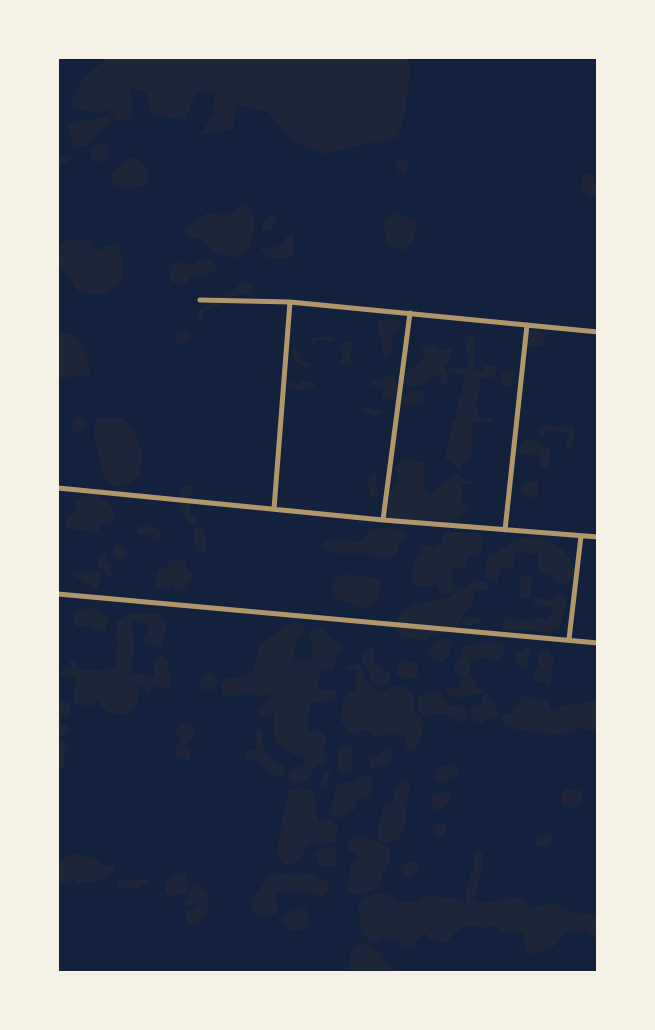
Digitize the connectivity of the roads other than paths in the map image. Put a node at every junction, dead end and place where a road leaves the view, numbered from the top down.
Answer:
1 (200, 300) dead end
2 (290, 302) junction
3 (410, 313) junction
4 (527, 325) junction
5 (598, 332) edge
6 (58, 488) edge
7 (274, 509) junction
8 (383, 520) junction
9 (505, 530) junction
10 (581, 536) junction
11 (598, 537) edge
12 (58, 594) edge
13 (569, 639) junction
14 (598, 642) edge

1 - 2 street
2 - 3 street
2 - 7 street
3 - 4 street
3 - 8 street
4 - 5 street
4 - 9 street
6 - 7 street
7 - 8 street
8 - 9 street
9 - 10 street
10 - 11 street
10 - 13 street
12 - 13 street
13 - 14 street

